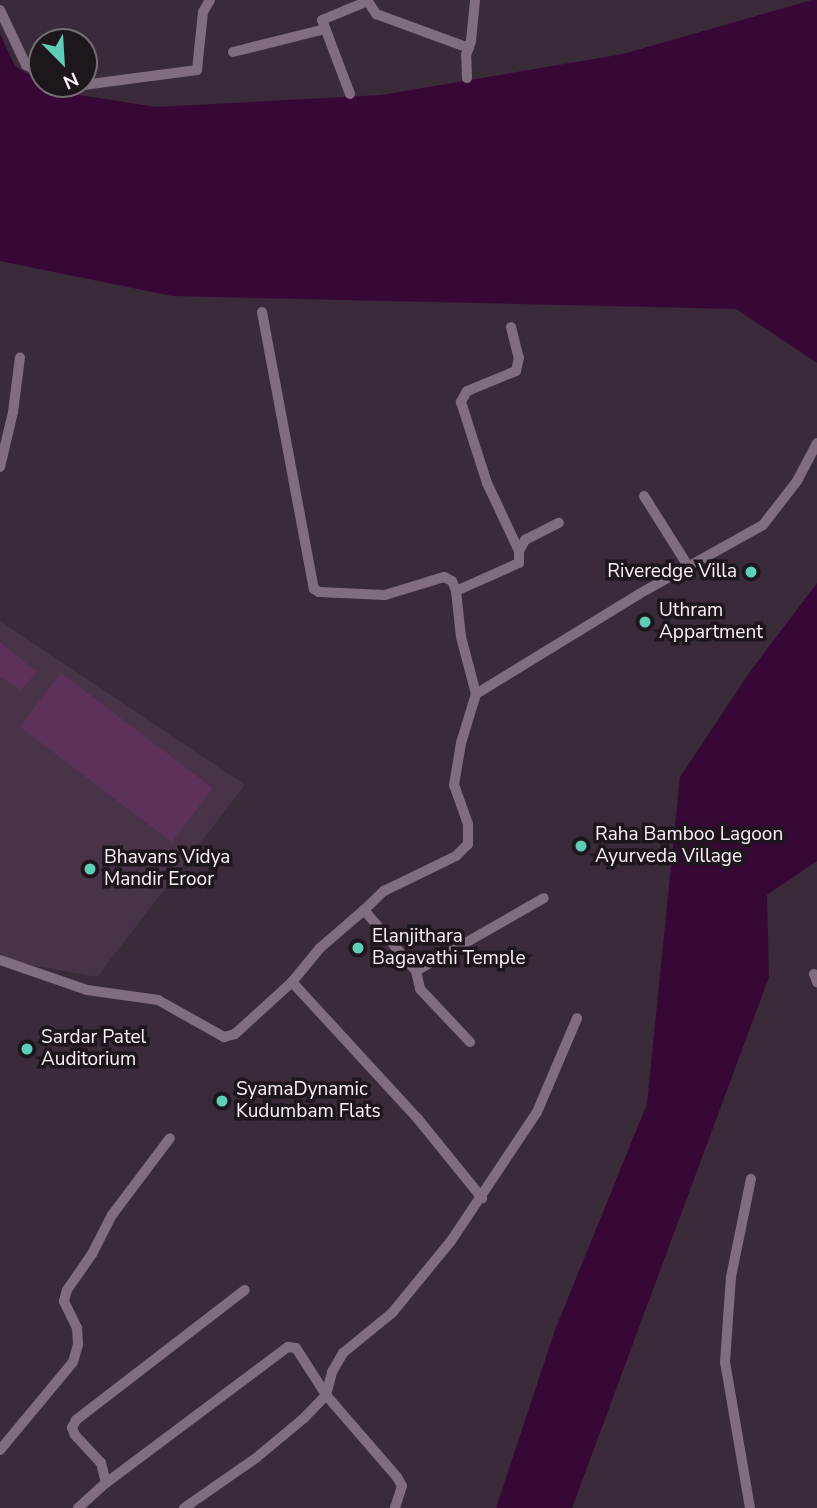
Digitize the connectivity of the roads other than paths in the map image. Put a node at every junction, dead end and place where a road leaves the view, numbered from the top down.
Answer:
1 (211, 0) edge
2 (367, 0) edge
3 (475, 0) edge
4 (0, 10) edge
5 (325, 29) junction
6 (469, 48) junction
7 (233, 52) dead end
8 (28, 66) edge
9 (467, 78) dead end
10 (98, 83) edge
11 (350, 94) dead end
12 (262, 312) dead end
13 (511, 327) dead end
14 (20, 357) dead end
15 (817, 443) edge
16 (0, 467) edge
17 (645, 496) dead end
18 (559, 523) dead end
19 (519, 551) junction
20 (688, 566) junction
21 (456, 591) junction
22 (477, 694) junction
23 (544, 898) dead end
24 (364, 910) junction
25 (0, 960) edge
26 (416, 971) junction
27 (292, 982) junction
28 (577, 1018) dead end
29 (470, 1042) dead end
30 (170, 1139) dead end
31 (751, 1179) dead end
32 (482, 1198) junction
33 (244, 1290) dead end
34 (326, 1395) junction
35 (0, 1450) edge
36 (106, 1483) junction
37 (78, 1508) edge
38 (184, 1508) edge
39 (395, 1508) edge
40 (750, 1508) edge

1 - 10 street
2 - 5 street
2 - 6 street
3 - 6 street
4 - 8 street
5 - 7 street
5 - 11 street
6 - 9 street
12 - 21 street
13 - 19 street
14 - 16 street
15 - 20 street
17 - 20 street
18 - 19 street
19 - 21 street
20 - 22 street
21 - 22 street
22 - 24 street
23 - 26 street
24 - 26 street
24 - 27 street
25 - 27 street
26 - 29 street
27 - 32 street
28 - 32 street
30 - 35 street
31 - 40 street
32 - 34 street
33 - 36 street
34 - 36 street
34 - 38 street
34 - 39 street
36 - 37 street

